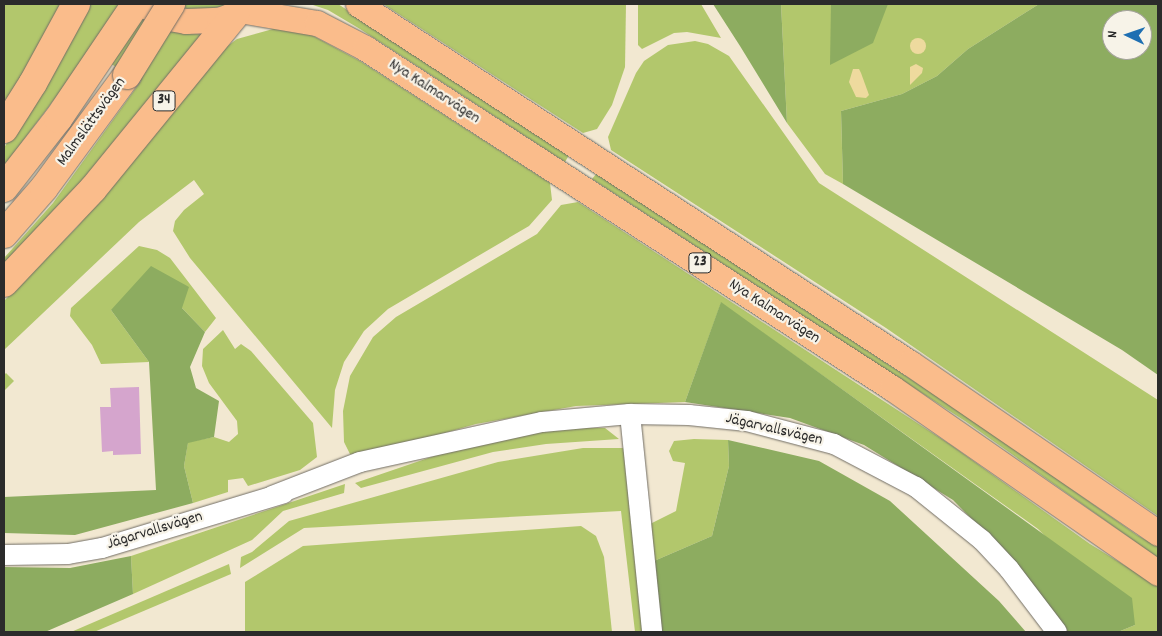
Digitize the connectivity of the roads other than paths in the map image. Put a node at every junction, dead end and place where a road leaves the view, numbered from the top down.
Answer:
1 (76, 4) edge
2 (136, 4) edge
3 (142, 4) edge
4 (171, 4) edge
5 (358, 4) edge
6 (245, 10) edge
7 (4, 129) edge
8 (4, 188) edge
9 (4, 234) edge
10 (4, 282) edge
11 (630, 414) junction
12 (1158, 533) edge
13 (4, 547) edge
14 (35, 554) junction
15 (4, 555) edge
16 (1158, 573) edge
17 (652, 632) edge
18 (1057, 632) edge

1 - 7 highway
2 - 8 highway, Malmslättsvägen
3 - 6 main road, Nya Kalmarvägen / 23
4 - 9 highway, Malmslättsvägen, bridge
5 - 12 main road, Nya Kalmarvägen / 23
6 - 10 highway, 34
6 - 16 main road, Nya Kalmarvägen / 23
11 - 14 street, Jägarvallsvägen
11 - 17 street
11 - 18 street, Jägarvallsvägen
13 - 14 street, Jägarvallsvägen
14 - 15 street, Jägarvallsvägen

